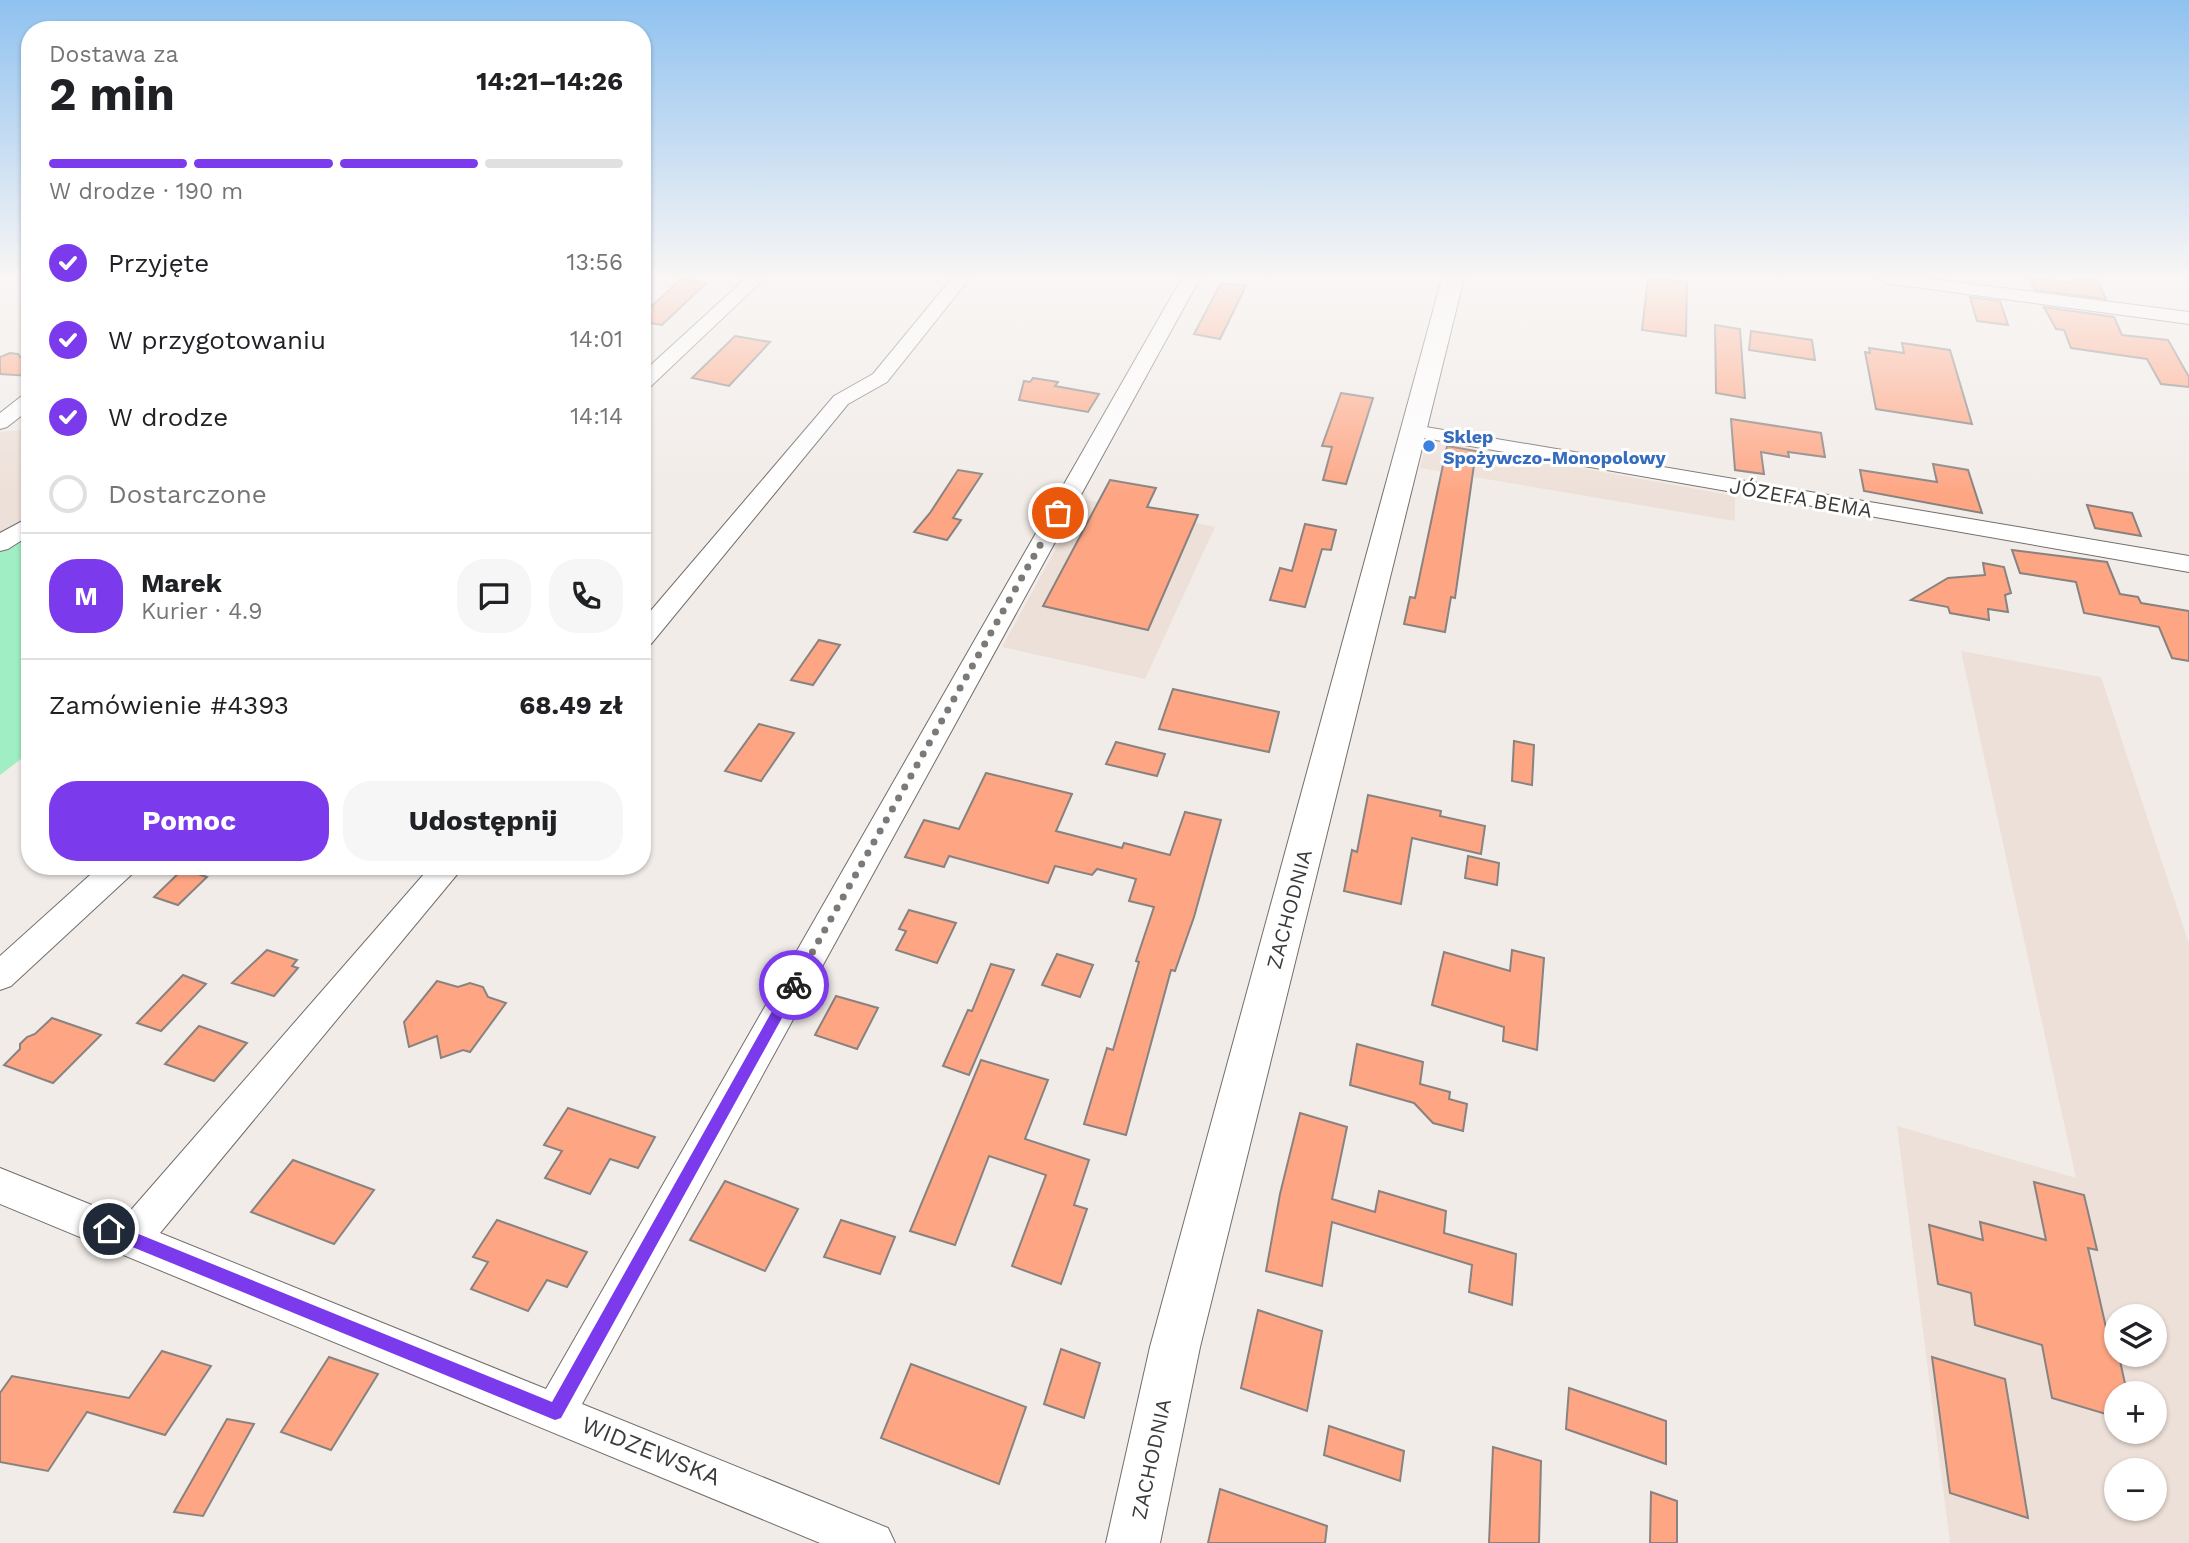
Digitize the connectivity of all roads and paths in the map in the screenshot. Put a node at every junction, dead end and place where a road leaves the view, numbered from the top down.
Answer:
1 (679, 350) edge
2 (903, 350) edge
3 (1151, 350) edge
4 (1435, 350) edge
5 (651, 376) edge
6 (21, 407) edge
7 (21, 422) edge
8 (0, 424) edge
9 (1414, 431) junction
10 (21, 530) edge
11 (0, 544) edge
12 (2189, 564) edge
13 (651, 627) edge
14 (110, 875) edge
15 (441, 875) edge
16 (0, 976) edge
17 (0, 1186) edge
18 (131, 1238) junction
19 (555, 1412) junction
20 (873, 1543) edge
21 (1133, 1543) edge

1 - 5 street
2 - 13 street
3 - 19 street
4 - 9 street, ZACHODNIA
6 - 8 street
7 - 8 street
9 - 12 street, JÓZEFA BEMA
9 - 21 street, ZACHODNIA
10 - 11 street
14 - 16 street
15 - 18 street
17 - 18 street, WIDZEWSKA
18 - 19 street, WIDZEWSKA
19 - 20 street, WIDZEWSKA

